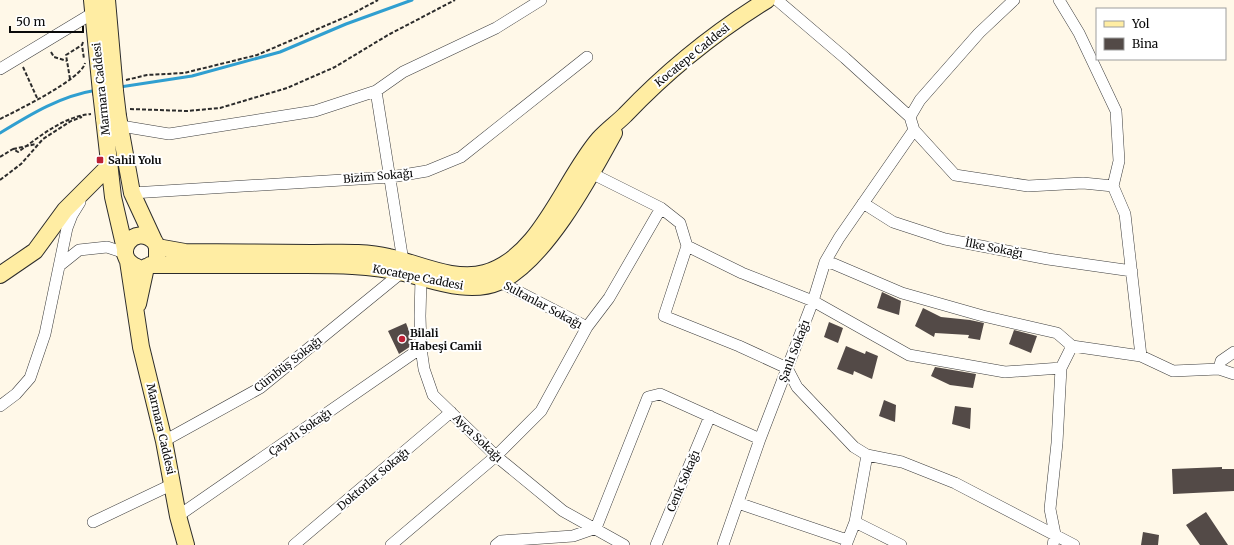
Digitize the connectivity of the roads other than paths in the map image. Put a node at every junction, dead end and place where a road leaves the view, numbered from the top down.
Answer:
1 (107, 0) edge
2 (541, 0) edge
3 (767, 0) edge
4 (777, 0) edge
5 (1014, 0) edge
6 (1059, 0) edge
7 (93, 7) edge
8 (587, 57) dead end
9 (0, 69) edge
10 (112, 88) junction
11 (376, 91) junction
12 (110, 116) junction
13 (910, 117) junction
14 (914, 130) junction
15 (109, 166) junction
16 (586, 169) junction
17 (391, 177) junction
18 (88, 186) junction
19 (1113, 186) junction
20 (132, 193) junction
21 (863, 203) junction
22 (661, 208) junction
23 (156, 245) junction
24 (687, 246) junction
25 (126, 255) junction
26 (825, 262) junction
27 (59, 266) junction
28 (148, 266) junction
29 (402, 267) junction
30 (1132, 271) junction
31 (422, 272) junction
32 (485, 273) junction
33 (0, 275) edge
34 (500, 282) junction
35 (813, 300) junction
36 (137, 313) junction
37 (587, 327) junction
38 (1072, 346) junction
39 (421, 348) junction
40 (1234, 352) edge
41 (1141, 356) junction
42 (787, 368) junction
43 (1061, 368) junction
44 (1219, 369) junction
45 (1234, 374) edge
46 (0, 406) edge
47 (451, 412) junction
48 (710, 416) junction
49 (760, 439) junction
50 (164, 440) junction
51 (867, 455) junction
52 (496, 456) junction
53 (173, 484) junction
54 (738, 503) junction
55 (178, 516) junction
56 (93, 522) dead end
57 (855, 522) junction
58 (596, 528) junction
59 (1054, 540) edge
60 (550, 541) edge
61 (846, 542) edge
62 (186, 545) edge
63 (294, 545) edge
64 (391, 545) edge
65 (496, 545) edge
66 (624, 545) edge
67 (656, 545) edge
68 (723, 545) edge
69 (901, 545) edge
70 (1074, 545) edge

1 - 10 main road, Marmara Caddesi
2 - 11 street
3 - 16 main road, Kocatepe Caddesi
4 - 13 street
5 - 13 street
6 - 19 street
7 - 9 street
7 - 10 main road, Marmara Caddesi
8 - 17 street, Bizim Sokağı
10 - 12 main road, Marmara Caddesi, bridge
11 - 12 street
11 - 17 street
12 - 15 main road, Marmara Caddesi
12 - 20 main road, Marmara Caddesi
13 - 14 street
14 - 19 street
14 - 21 street, Şanlı Sokağı
15 - 18 main road
15 - 25 main road, Marmara Caddesi
16 - 22 street
16 - 32 main road, Kocatepe Caddesi
16 - 34 main road, Kocatepe Caddesi
17 - 20 street, Bizim Sokağı
17 - 29 street
18 - 27 street
18 - 33 main road
19 - 30 street
20 - 23 main road, Marmara Caddesi
21 - 26 street, Şanlı Sokağı
21 - 30 street, İlke Sokağı
22 - 24 street
22 - 37 street
23 - 25 main road
23 - 28 main road
23 - 29 main road, Kocatepe Caddesi
24 - 35 street
24 - 42 street
25 - 27 street
25 - 28 main road
25 - 36 main road, Marmara Caddesi
26 - 35 street, Şanlı Sokağı
26 - 38 street
27 - 46 street
28 - 29 main road, Kocatepe Caddesi
28 - 36 main road, Marmara Caddesi
29 - 31 main road, Kocatepe Caddesi
29 - 50 street, Cümbüş Sokağı
30 - 41 street
31 - 32 main road, Kocatepe Caddesi
31 - 34 main road, Kocatepe Caddesi
31 - 39 street, Ayça Sokağı
32 - 34 main road
34 - 37 street, Sultanlar Sokağı
35 - 42 street, Şanlı Sokağı
35 - 43 street
36 - 50 main road, Marmara Caddesi
37 - 52 street
38 - 41 street
38 - 43 street
39 - 47 street, Ayça Sokağı
39 - 55 street, Çayırlı Sokağı
40 - 44 street
41 - 44 street
42 - 49 street, Şanlı Sokağı
42 - 51 street
43 - 59 street
44 - 45 street
47 - 52 street, Ayça Sokağı
47 - 63 street, Doktorlar Sokağı
48 - 49 street
48 - 58 street
48 - 67 street, Cenk Sokağı
49 - 54 street, Şanlı Sokağı
50 - 53 main road, Marmara Caddesi
51 - 57 street
51 - 59 street
52 - 58 street, Ayça Sokağı
52 - 64 street
53 - 55 main road, Marmara Caddesi
53 - 56 street
54 - 61 street
54 - 68 street, Şanlı Sokağı
55 - 62 main road, Marmara Caddesi
57 - 61 street
57 - 69 street
58 - 60 street
58 - 66 street, Ayça Sokağı
59 - 70 street
60 - 65 street

